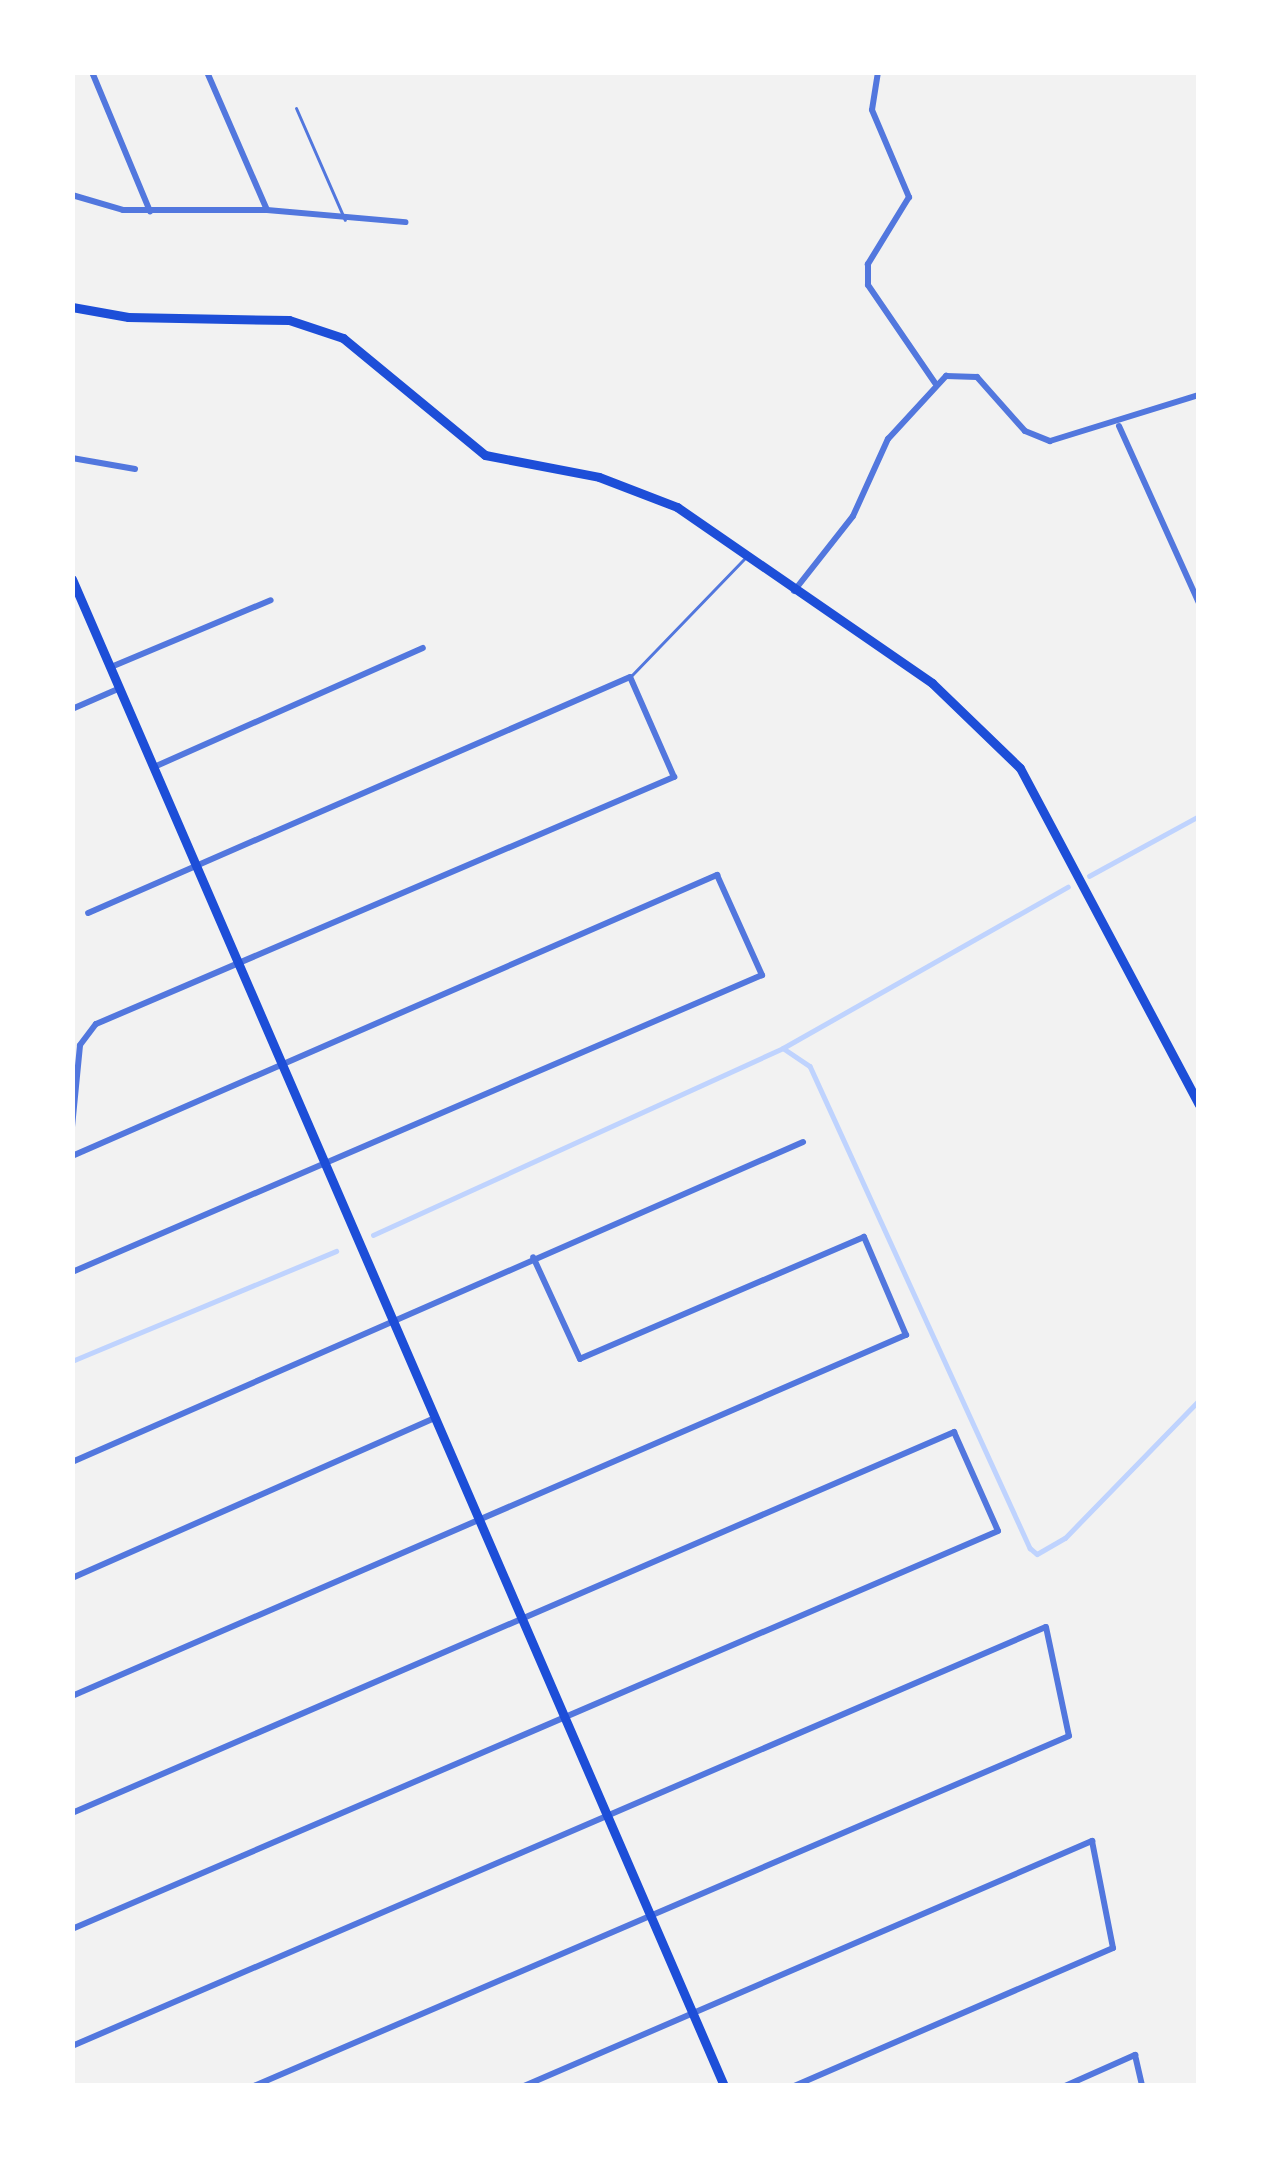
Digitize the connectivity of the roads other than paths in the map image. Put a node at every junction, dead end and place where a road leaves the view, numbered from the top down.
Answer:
1 (92, 72) edge
2 (207, 72) edge
3 (878, 72) edge
4 (296, 108) dead end
5 (72, 195) edge
6 (267, 210) junction
7 (150, 211) junction
8 (345, 220) junction
9 (406, 222) dead end
10 (72, 307) edge
11 (935, 382) junction
12 (1199, 395) edge
13 (1119, 426) junction
14 (72, 458) edge
15 (135, 469) dead end
16 (746, 558) junction
17 (72, 579) edge
18 (793, 592) junction
19 (271, 600) dead end
20 (1199, 603) edge
21 (423, 648) dead end
22 (111, 668) junction
23 (630, 677) junction
24 (120, 688) junction
25 (72, 709) edge
26 (154, 767) junction
27 (196, 865) junction
28 (88, 913) dead end
29 (238, 964) junction
30 (281, 1064) junction
31 (1199, 1104) edge
32 (72, 1127) edge
33 (803, 1142) dead end
34 (72, 1156) edge
35 (325, 1163) junction
36 (533, 1258) junction
37 (72, 1272) edge
38 (392, 1318) junction
39 (434, 1418) junction
40 (72, 1462) edge
41 (478, 1519) junction
42 (72, 1578) edge
43 (521, 1619) junction
44 (72, 1696) edge
45 (565, 1717) junction
46 (72, 1813) edge
47 (607, 1814) junction
48 (650, 1915) junction
49 (72, 1929) edge
50 (692, 2013) junction
51 (72, 2046) edge
52 (254, 2086) edge
53 (524, 2086) edge
54 (724, 2086) edge
55 (794, 2086) edge
56 (1065, 2086) edge
57 (1142, 2086) edge

1 - 7 street
2 - 6 street
3 - 11 street
4 - 8 lane
5 - 7 street
6 - 7 street
6 - 8 street
8 - 9 street
10 - 16 main road
11 - 13 street
11 - 18 street
12 - 13 street
13 - 20 street
14 - 15 street
16 - 18 main road
16 - 23 lane
17 - 22 main road
18 - 31 main road
19 - 22 street
21 - 26 street
22 - 24 main road
23 - 27 street
23 - 29 street
24 - 25 street
24 - 26 main road
26 - 27 main road
27 - 28 street
27 - 29 main road
29 - 30 main road
29 - 32 street
30 - 34 street
30 - 35 main road
30 - 35 street
33 - 36 street
35 - 37 street
35 - 38 main road
36 - 38 street
36 - 41 street
38 - 39 main road
38 - 40 street
39 - 41 main road
39 - 42 street
41 - 43 main road
41 - 44 street
43 - 45 main road
43 - 45 street
43 - 46 street
45 - 47 main road
45 - 49 street
47 - 48 main road
47 - 48 street
47 - 51 street
48 - 50 main road
48 - 52 street
50 - 53 street
50 - 54 main road
50 - 55 street
56 - 57 street

